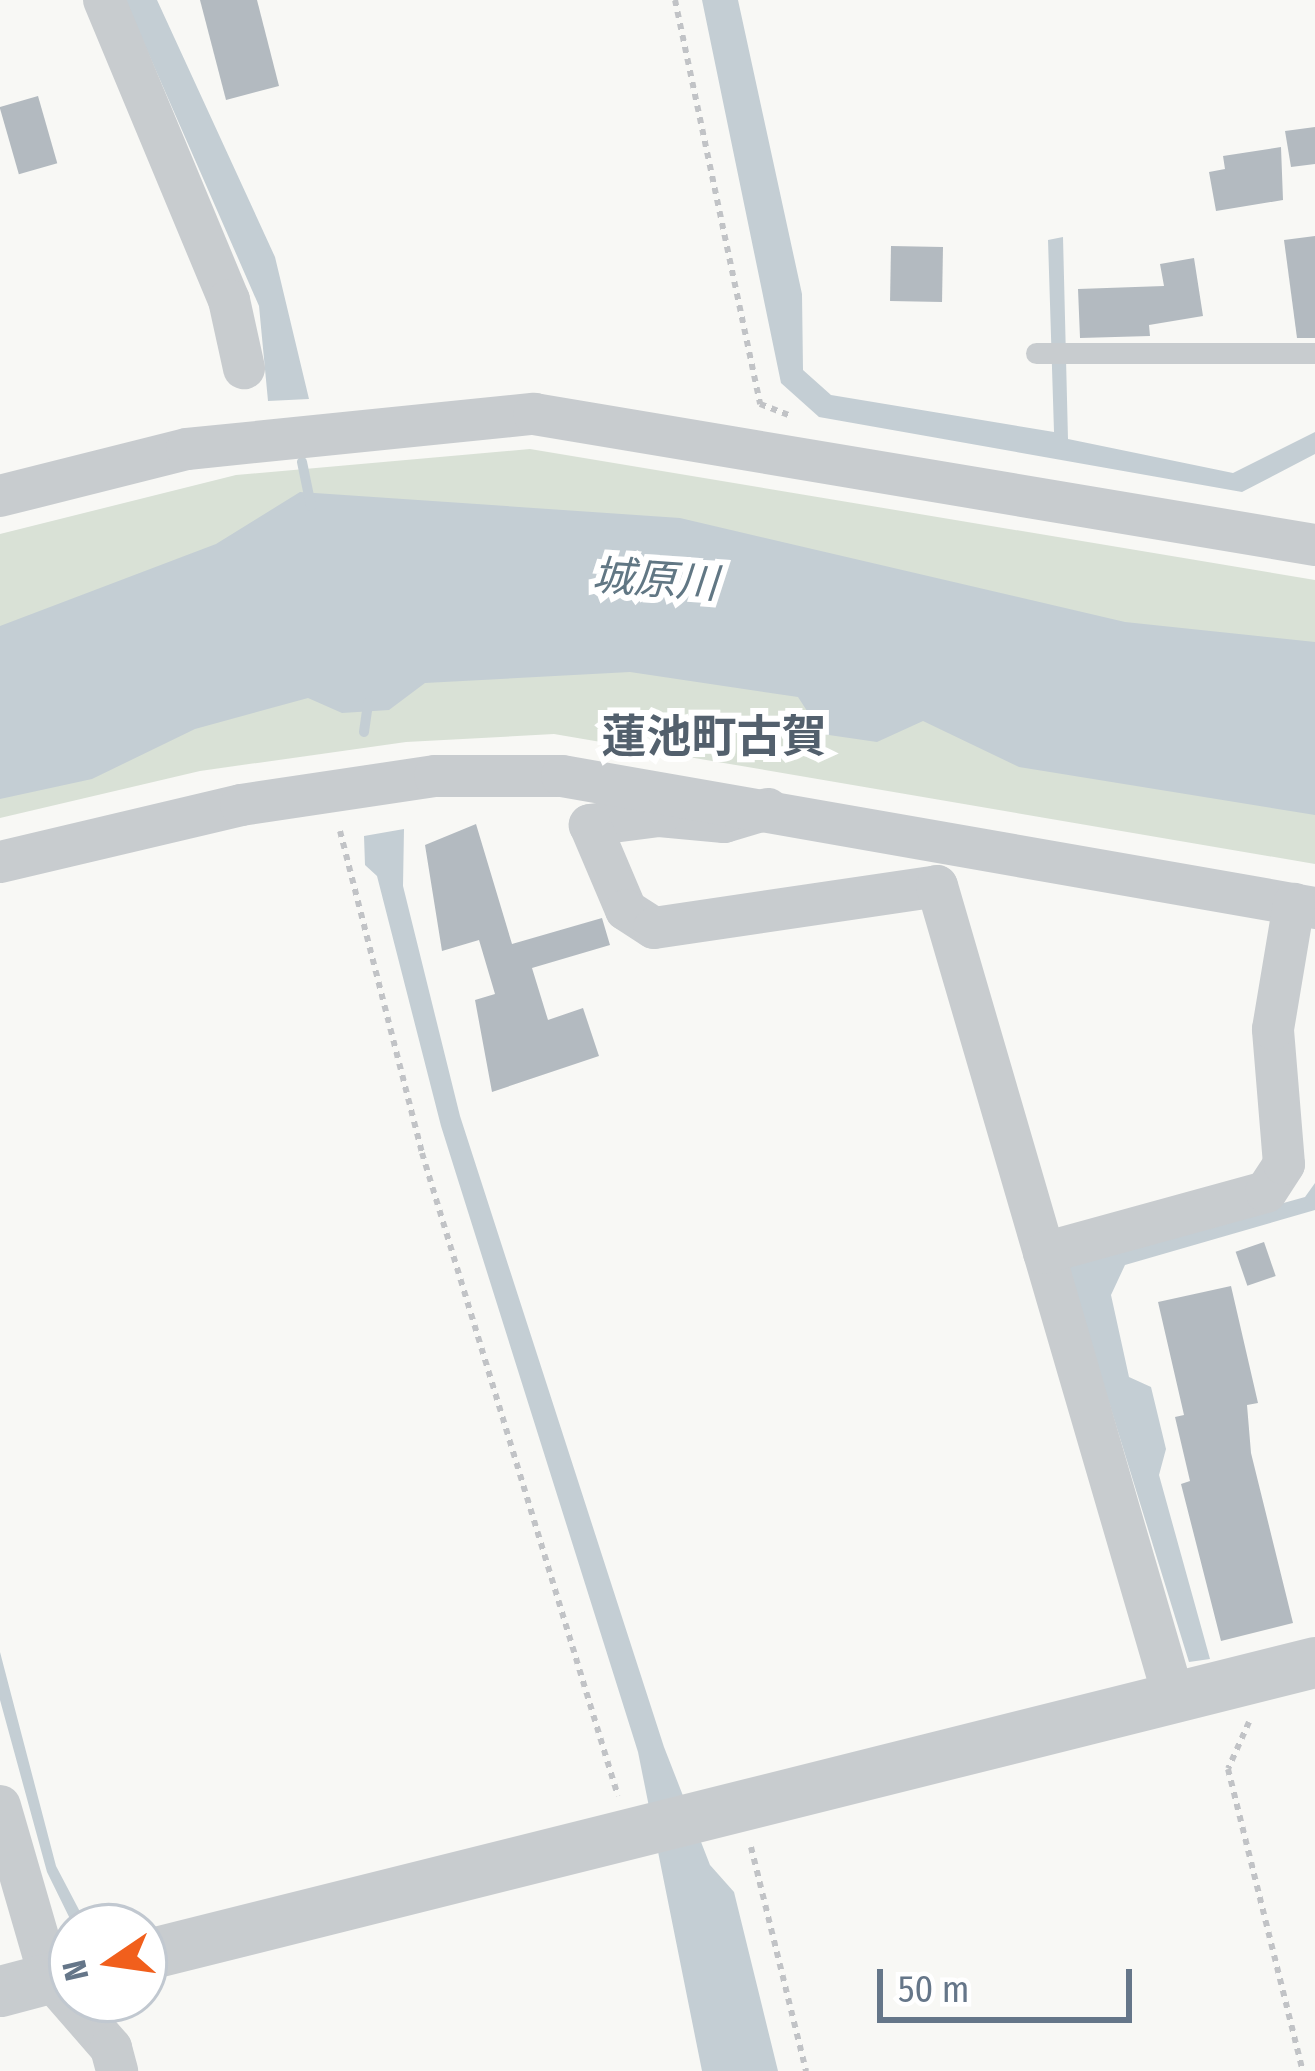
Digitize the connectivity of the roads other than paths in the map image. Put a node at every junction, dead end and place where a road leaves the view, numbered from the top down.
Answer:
1 (104, 0) edge
2 (1036, 353) dead end
3 (1315, 353) edge
4 (244, 368) dead end
5 (0, 496) edge
6 (1315, 545) edge
7 (768, 809) junction
8 (0, 862) edge
9 (1304, 906) edge
10 (1044, 1253) junction
11 (1315, 1662) edge
12 (1174, 1698) junction
13 (0, 1806) edge
14 (48, 1939) edge
15 (168, 1948) edge
16 (48, 1978) edge
17 (0, 1991) edge
18 (94, 2023) edge
19 (117, 2071) edge

1 - 4 street
2 - 3 lane
5 - 6 street
7 - 8 street
7 - 9 street
7 - 10 street
9 - 10 street
10 - 12 street
11 - 12 street
12 - 15 street
13 - 14 street
16 - 17 street
18 - 19 street

